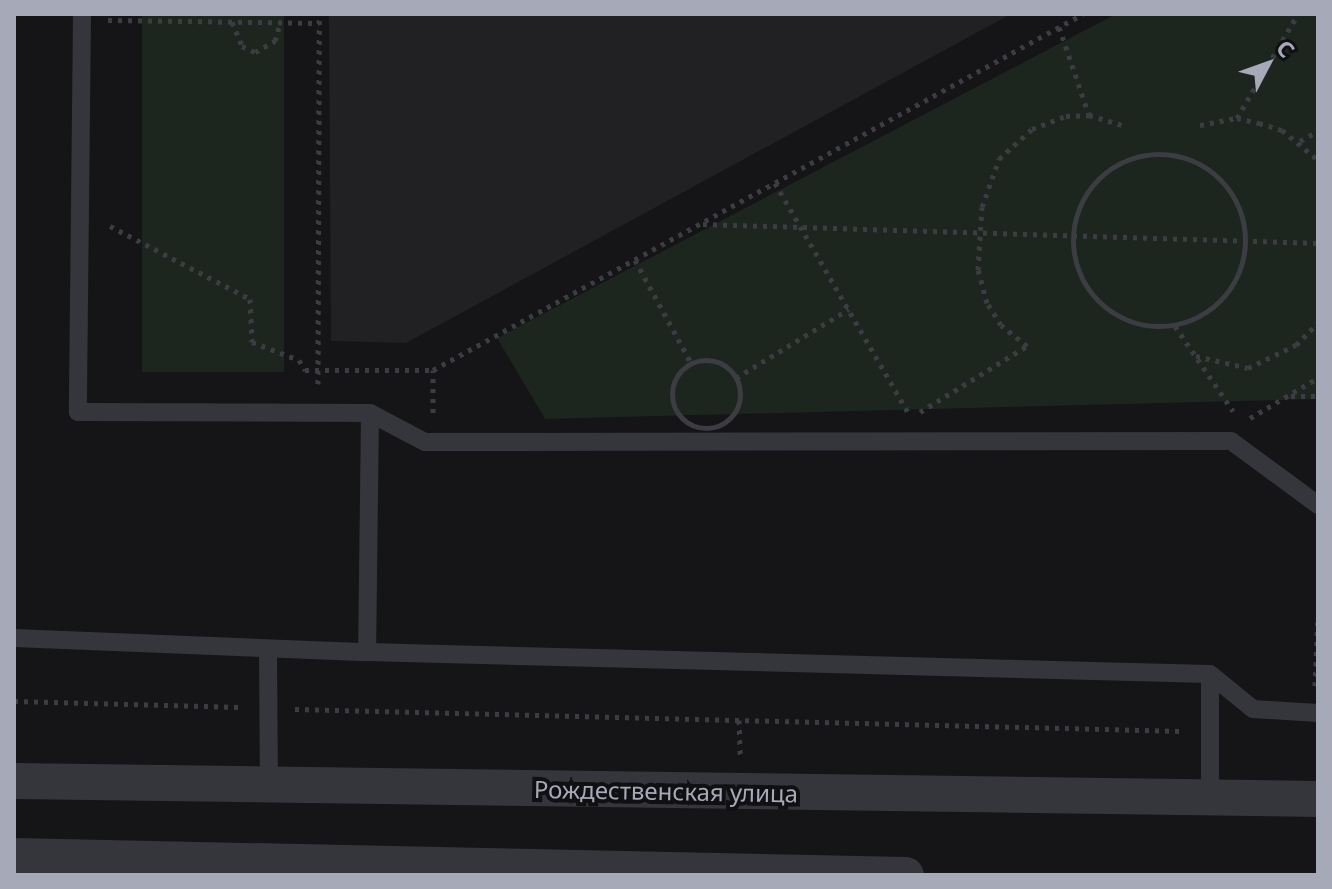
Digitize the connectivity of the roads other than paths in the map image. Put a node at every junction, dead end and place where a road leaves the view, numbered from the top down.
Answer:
1 (82, 17) edge
2 (370, 413) junction
3 (1318, 505) edge
4 (14, 638) edge
5 (268, 650) junction
6 (367, 652) junction
7 (1210, 674) junction
8 (1316, 712) edge
9 (14, 781) edge
10 (269, 786) junction
11 (1210, 797) junction
12 (1318, 799) edge
13 (14, 856) edge
14 (280, 868) edge
15 (906, 875) edge

1 - 2 lane
2 - 3 lane
2 - 6 lane
4 - 5 lane
5 - 6 lane
5 - 10 lane
6 - 7 lane
7 - 8 lane
7 - 11 lane
9 - 10 street, Рождественская улица
10 - 11 street, Рождественская улица
11 - 12 street, Рождественская улица
13 - 14 street
14 - 15 street

